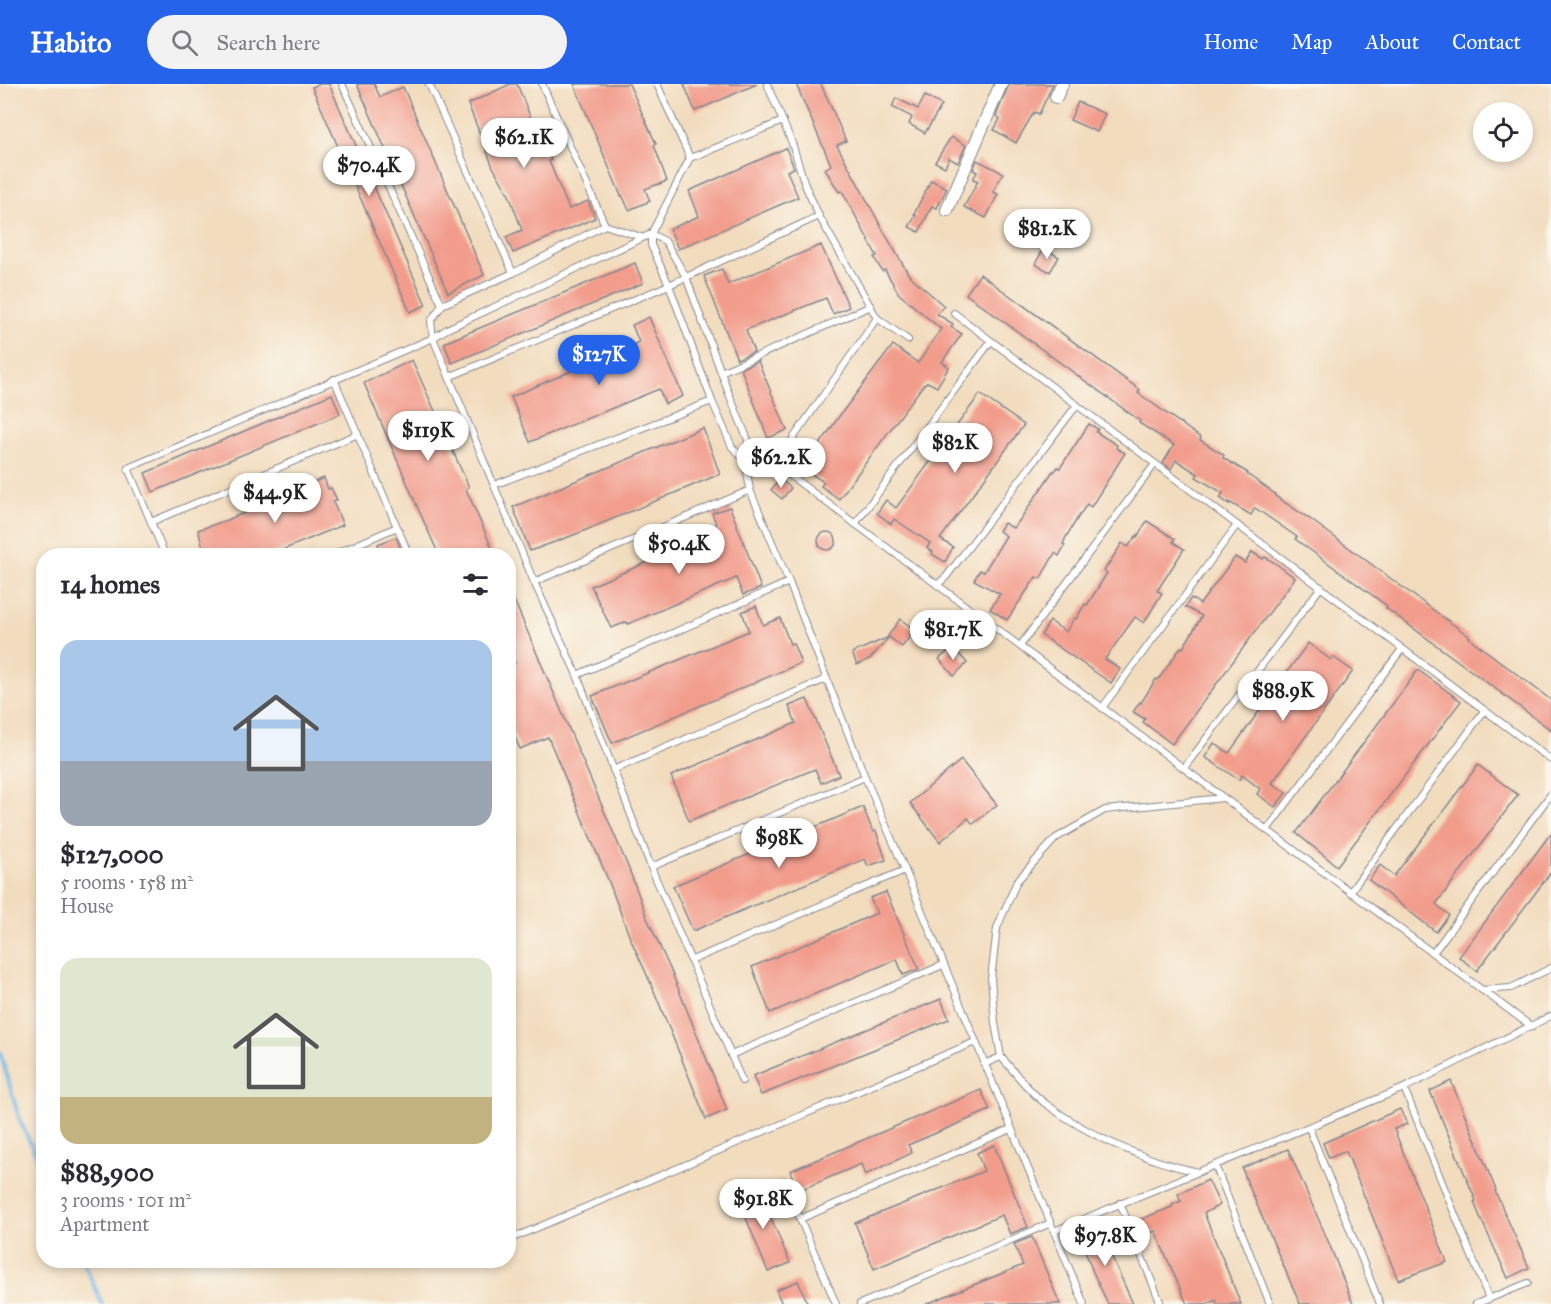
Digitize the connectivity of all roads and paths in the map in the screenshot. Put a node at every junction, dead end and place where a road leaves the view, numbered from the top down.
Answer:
1 (342, 84) edge
2 (429, 84) edge
3 (542, 84) edge
4 (657, 84) edge
5 (767, 84) edge
6 (1001, 84) edge
7 (1062, 84) edge
8 (1056, 97) dead end
9 (783, 121) junction
10 (690, 158) junction
11 (947, 210) dead end
12 (819, 216) junction
13 (605, 225) junction
14 (651, 234) junction
15 (641, 237) junction
16 (513, 273) junction
17 (686, 277) junction
18 (669, 285) junction
19 (442, 305) junction
20 (871, 306) junction
21 (954, 313) dead end
22 (877, 318) junction
23 (433, 338) junction
24 (908, 340) dead end
25 (991, 341) junction
26 (721, 372) junction
27 (449, 377) junction
28 (334, 379) junction
29 (712, 401) junction
30 (1077, 405) junction
31 (358, 434) junction
32 (745, 460) junction
33 (1155, 464) junction
34 (776, 465) junction
35 (494, 485) junction
36 (750, 490) junction
37 (151, 522) junction
38 (855, 524) junction
39 (1237, 525) junction
40 (397, 527) junction
41 (162, 548) edge
42 (349, 548) edge
43 (406, 548) edge
44 (534, 582) junction
45 (789, 582) junction
46 (937, 585) junction
47 (1321, 587) junction
48 (1020, 646) junction
49 (1402, 649) junction
50 (577, 675) junction
51 (826, 679) junction
52 (1102, 708) junction
53 (1485, 711) junction
54 (1551, 760) edge
55 (1184, 768) junction
56 (613, 770) junction
57 (865, 777) junction
58 (1551, 794) edge
59 (1224, 798) junction
60 (1267, 830) junction
61 (651, 867) junction
62 (905, 870) junction
63 (1350, 892) junction
64 (1433, 953) junction
65 (692, 960) junction
66 (943, 965) junction
67 (1551, 968) edge
68 (1482, 990) junction
69 (1551, 1016) edge
70 (1532, 1027) junction
71 (975, 1042) junction
72 (731, 1055) junction
73 (1001, 1057) junction
74 (984, 1064) junction
75 (742, 1081) dead end
76 (1404, 1088) junction
77 (1309, 1128) junction
78 (1011, 1129) junction
79 (1215, 1165) junction
80 (1198, 1172) junction
81 (784, 1181) dead end
82 (1120, 1203) junction
83 (800, 1219) junction
84 (1051, 1223) junction
85 (1054, 1231) junction
86 (516, 1237) edge
87 (1528, 1283) dead end
88 (1489, 1299) junction
89 (836, 1304) edge
90 (860, 1304) edge
91 (1084, 1304) edge
92 (1161, 1304) edge
93 (1270, 1304) edge
94 (1380, 1304) edge
95 (1476, 1304) edge

1 - 19 lane
2 - 16 lane
3 - 13 lane
4 - 10 lane
5 - 9 lane
6 - 11 street
7 - 8 street
9 - 10 lane
9 - 12 lane
10 - 14 lane
12 - 17 lane
12 - 20 lane
13 - 15 lane
13 - 16 lane
14 - 15 lane
14 - 17 lane
14 - 18 lane
15 - 23 lane
16 - 19 lane
17 - 18 lane
17 - 26 lane
18 - 27 lane
18 - 29 lane
19 - 23 lane
20 - 22 lane
20 - 26 lane
21 - 25 lane
22 - 24 lane
22 - 34 lane
23 - 27 lane
23 - 28 lane
25 - 30 lane
25 - 38 lane
26 - 32 lane
27 - 35 lane
28 - 31 lane
28 - 37 lane
29 - 32 lane
29 - 35 lane
30 - 33 lane
30 - 46 lane
31 - 37 lane
31 - 40 lane
32 - 34 lane
32 - 36 lane
33 - 39 lane
33 - 48 lane
34 - 38 lane
35 - 44 lane
36 - 44 lane
36 - 45 lane
37 - 41 lane
38 - 46 lane
39 - 47 lane
39 - 52 lane
40 - 42 lane
40 - 43 lane
44 - 50 lane
45 - 50 lane
45 - 51 lane
46 - 48 lane
47 - 49 lane
47 - 55 lane
48 - 52 lane
49 - 53 lane
49 - 60 lane
50 - 56 lane
51 - 56 lane
51 - 57 lane
52 - 55 lane
53 - 54 lane
53 - 63 lane
55 - 59 lane
56 - 61 lane
57 - 61 lane
57 - 62 lane
58 - 64 lane
59 - 60 lane
59 - 73 lane
60 - 63 lane
61 - 65 lane
62 - 65 lane
62 - 66 lane
63 - 64 lane
64 - 68 lane
65 - 72 lane
66 - 71 lane
66 - 72 lane
67 - 68 lane
68 - 70 lane
69 - 70 lane
70 - 76 lane
71 - 74 lane
71 - 86 lane
72 - 75 lane
73 - 74 lane
73 - 80 lane
74 - 78 lane
76 - 77 lane
76 - 88 lane
77 - 79 lane
77 - 94 lane
78 - 83 lane
78 - 84 lane
79 - 80 lane
79 - 93 lane
80 - 82 lane
81 - 83 lane
82 - 85 lane
82 - 92 lane
83 - 89 lane
84 - 85 lane
84 - 90 lane
85 - 91 lane
87 - 88 lane
88 - 95 lane

